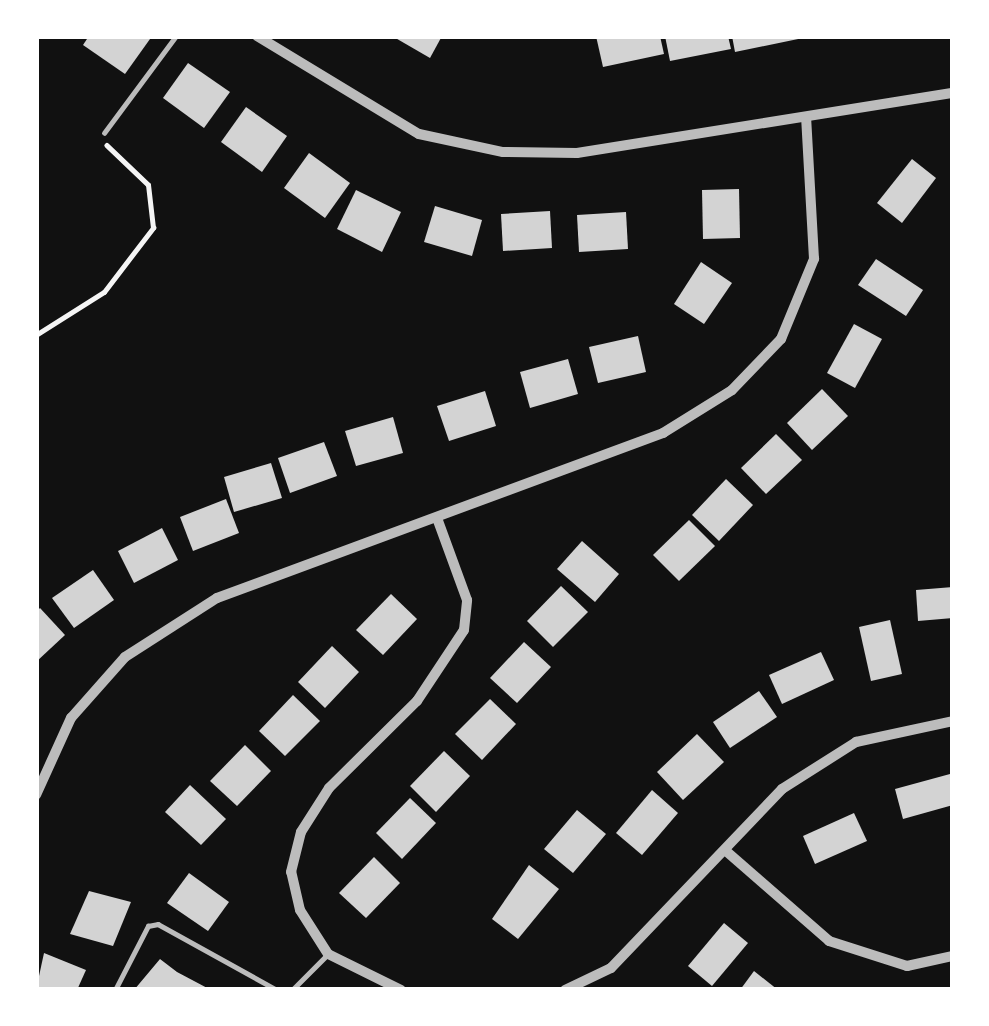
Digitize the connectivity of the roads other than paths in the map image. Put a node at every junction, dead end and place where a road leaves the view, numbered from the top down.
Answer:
1 (176, 36) edge
2 (257, 36) edge
3 (953, 93) edge
4 (806, 117) junction
5 (104, 133) road end
6 (437, 518) junction
7 (953, 721) edge
8 (36, 794) edge
9 (726, 851) junction
10 (328, 954) junction
11 (953, 956) edge
12 (115, 990) edge
13 (277, 990) edge
14 (292, 990) edge
15 (401, 990) edge
16 (565, 990) edge

1 - 5 lane
2 - 4 street
3 - 4 street
4 - 6 street
6 - 8 street
6 - 10 street
7 - 9 street
9 - 11 street
9 - 16 street
10 - 14 lane
10 - 15 street
12 - 13 lane

